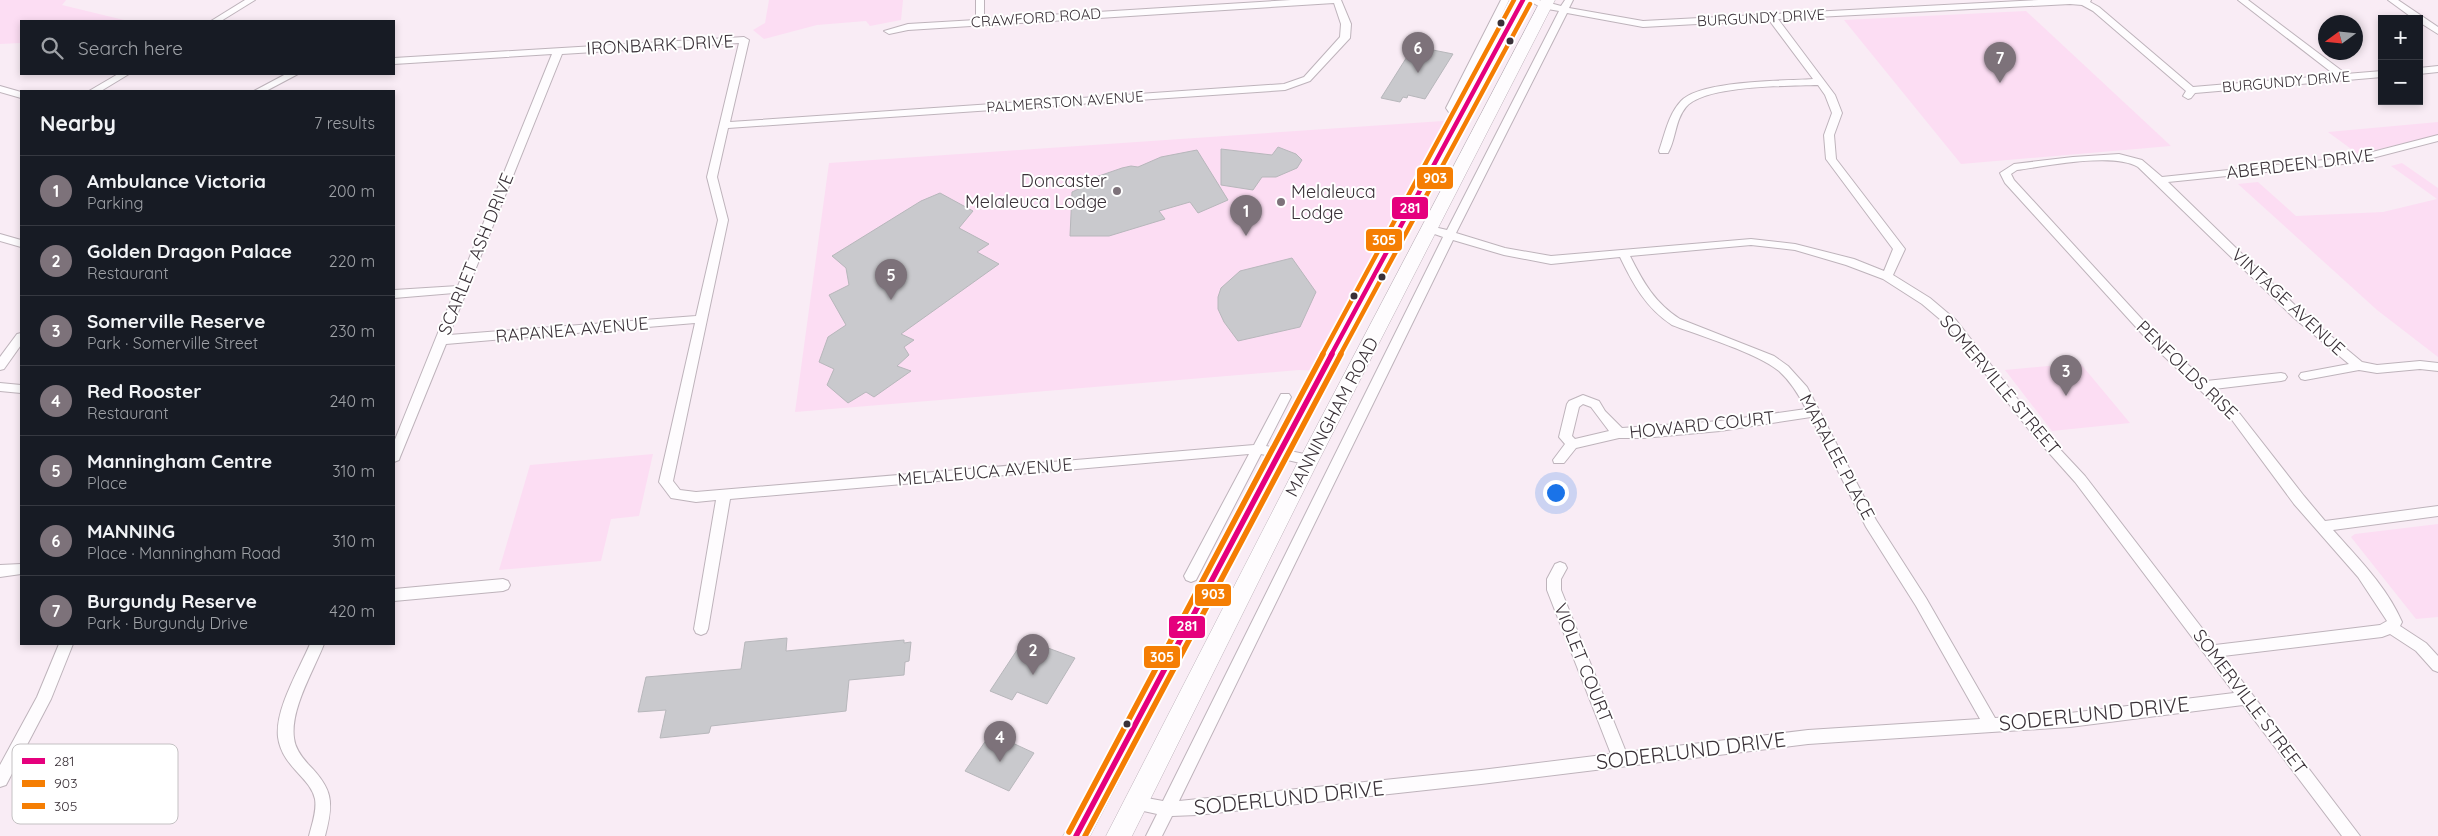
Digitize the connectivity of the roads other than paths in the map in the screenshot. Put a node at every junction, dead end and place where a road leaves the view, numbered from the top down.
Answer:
1 (251, 0) edge
2 (980, 0) edge
3 (1332, 0) edge
4 (1337, 0) edge
5 (1505, 0) edge
6 (1524, 0) edge
7 (2242, 0) edge
8 (2392, 0) edge
9 (1542, 2) edge
10 (2085, 2) edge
11 (1566, 5) edge
12 (1772, 18) junction
13 (217, 20) edge
14 (980, 22) junction
15 (889, 31) dead end
16 (2438, 31) edge
17 (558, 51) junction
18 (395, 61) edge
19 (2438, 69) edge
20 (2423, 71) edge
21 (2378, 74) edge
22 (122, 75) edge
23 (291, 75) edge
24 (2344, 77) junction
25 (1820, 82) junction
26 (0, 89) edge
27 (96, 90) edge
28 (261, 90) edge
29 (20, 95) edge
30 (1458, 119) junction
31 (726, 125) junction
32 (2438, 138) edge
33 (1664, 151) dead end
34 (2005, 173) joint
35 (2160, 180) junction
36 (1398, 227) junction
37 (1426, 234) junction
38 (0, 237) edge
39 (1448, 240) junction
40 (20, 244) edge
41 (1624, 255) junction
42 (1887, 276) junction
43 (462, 289) junction
44 (395, 294) edge
45 (702, 319) junction
46 (20, 338) edge
47 (442, 340) junction
48 (0, 366) edge
49 (2359, 366) junction
50 (2438, 367) edge
51 (2305, 376) dead end
52 (2281, 377) dead end
53 (2203, 386) junction
54 (0, 387) edge
55 (20, 390) edge
56 (1285, 396) dead end
57 (1814, 412) junction
58 (1618, 433) junction
59 (1572, 444) junction
60 (1258, 449) junction
61 (1281, 453) junction
62 (395, 456) edge
63 (1309, 460) junction
64 (1559, 460) dead end
65 (666, 482) joint
66 (724, 495) junction
67 (2438, 511) edge
68 (2322, 526) junction
69 (1560, 568) dead end
70 (20, 569) edge
71 (0, 571) edge
72 (1191, 576) dead end
73 (503, 585) dead end
74 (395, 595) edge
75 (2391, 627) junction
76 (701, 630) dead end
77 (66, 645) edge
78 (318, 645) edge
79 (2212, 651) junction
80 (2438, 666) edge
81 (2247, 698) junction
82 (1991, 725) junction
83 (20, 744) edge
84 (12, 758) edge
85 (1621, 759) junction
86 (0, 780) edge
87 (1136, 803) junction
88 (1168, 808) junction
89 (317, 836) edge
90 (1076, 836) edge
91 (1119, 836) edge
92 (1154, 836) edge
93 (2352, 836) edge

1 - 13 street
2 - 14 street
3 - 14 street, CRAWFORD ROAD
4 - 31 street, PALMERSTON AVENUE
5 - 30 street
6 - 30 main road, MANNINGHAM ROAD
7 - 24 street
8 - 16 street
9 - 11 street, BURGUNDY DRIVE
9 - 37 main road, MANNINGHAM ROAD
10 - 12 street, BURGUNDY DRIVE
10 - 24 street, BURGUNDY DRIVE
11 - 12 street, BURGUNDY DRIVE
11 - 39 street, MANNINGHAM ROAD
12 - 25 street
14 - 15 street, CRAWFORD ROAD
17 - 18 street, IRONBARK DRIVE
17 - 31 street, IRONBARK DRIVE
17 - 43 street, SCARLET ASH DRIVE
19 - 20 street
21 - 24 street, BURGUNDY DRIVE
22 - 27 street
23 - 28 street
25 - 33 street
25 - 42 street
26 - 29 street
30 - 36 main road, MANNINGHAM ROAD
31 - 45 street, IRONBARK DRIVE
32 - 35 street, ABERDEEN DRIVE
34 - 35 street, VINTAGE AVENUE
34 - 53 street, PENFOLDS RISE
35 - 49 street, VINTAGE AVENUE
36 - 37 main road
36 - 61 main road, MANNINGHAM ROAD
37 - 39 street, SOMERVILLE STREET
37 - 63 main road, MANNINGHAM ROAD
38 - 40 street
39 - 41 street, SOMERVILLE STREET
39 - 88 street, MANNINGHAM ROAD
41 - 42 street, SOMERVILLE STREET
41 - 57 street, MARALEE PLACE
42 - 79 street, SOMERVILLE STREET
43 - 44 street
43 - 47 street, SCARLET ASH DRIVE
45 - 47 street, RAPANEA AVENUE
45 - 65 street, IRONBARK DRIVE
46 - 48 street
47 - 62 street, SCARLET ASH DRIVE
49 - 50 street, VINTAGE AVENUE
49 - 51 street
52 - 53 street
53 - 68 street, PENFOLDS RISE
54 - 55 street
56 - 60 street
57 - 58 street, HOWARD COURT
57 - 82 street, MARALEE PLACE
58 - 59 street, HOWARD COURT
58 - 59 street, HOWARD COURT
59 - 64 street
60 - 61 street, MELALEUCA AVENUE
60 - 66 street, MELALEUCA AVENUE
60 - 72 street
61 - 63 street, MELALEUCA AVENUE
61 - 90 main road, MANNINGHAM ROAD
63 - 87 main road, MANNINGHAM ROAD
65 - 66 street, MELALEUCA AVENUE
66 - 76 street
67 - 68 street
68 - 75 street, PENFOLDS RISE
69 - 85 street, VIOLET COURT
70 - 71 street
73 - 74 street
75 - 79 street
75 - 80 street
77 - 83 street
78 - 89 street
79 - 81 street, SOMERVILLE STREET
81 - 82 street, SODERLUND DRIVE
81 - 93 street, SOMERVILLE STREET
82 - 85 street, SODERLUND DRIVE
84 - 86 street
85 - 88 street, SODERLUND DRIVE
87 - 88 street, SODERLUND DRIVE
87 - 91 main road, MANNINGHAM ROAD
88 - 92 street, MANNINGHAM ROAD

